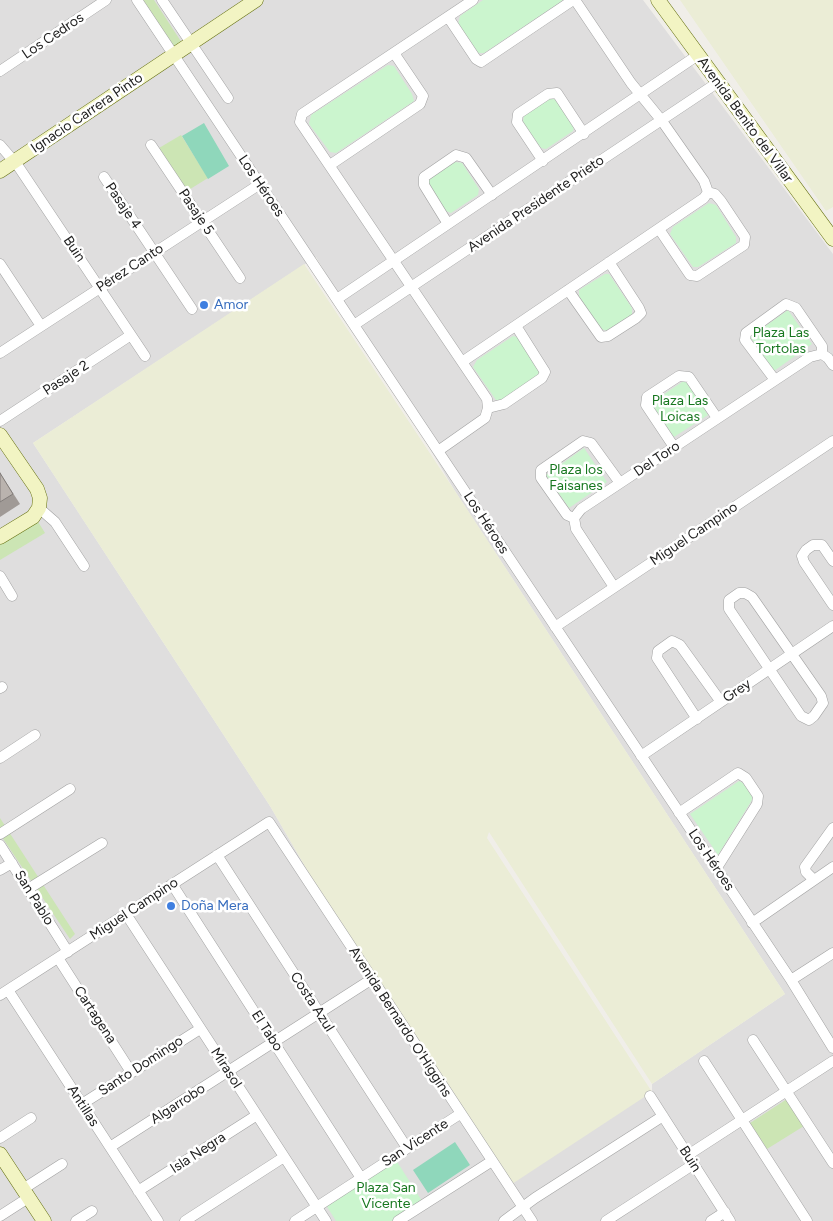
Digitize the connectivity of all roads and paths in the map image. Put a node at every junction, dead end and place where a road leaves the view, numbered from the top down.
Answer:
1 (106, 0) edge
2 (137, 0) edge
3 (162, 0) edge
4 (256, 0) edge
5 (473, 0) edge
6 (574, 0) edge
7 (658, 0) edge
8 (448, 17) junction
9 (191, 43) junction
10 (394, 53) junction
11 (173, 55) junction
12 (698, 55) junction
13 (0, 71) edge
14 (717, 83) junction
15 (641, 95) junction
16 (228, 98) dead end
17 (662, 121) junction
18 (584, 134) junction
19 (0, 145) edge
20 (151, 145) dead end
21 (13, 161) junction
22 (543, 161) junction
23 (330, 165) junction
24 (0, 171) edge
25 (104, 177) dead end
26 (260, 184) junction
27 (708, 192) junction
28 (492, 195) junction
29 (202, 221) junction
30 (448, 224) junction
31 (659, 229) junction
32 (833, 240) edge
33 (154, 253) junction
34 (393, 261) junction
35 (610, 262) junction
36 (0, 264) edge
37 (240, 278) dead end
38 (410, 287) junction
39 (100, 288) junction
40 (568, 290) junction
41 (336, 299) junction
42 (192, 309) dead end
43 (354, 325) junction
44 (41, 326) junction
45 (516, 326) junction
46 (132, 335) junction
47 (0, 353) edge
48 (822, 354) junction
49 (145, 356) dead end
50 (462, 362) junction
51 (833, 365) edge
52 (774, 380) junction
53 (488, 408) junction
54 (717, 418) junction
55 (0, 421) edge
56 (0, 435) edge
57 (833, 441) edge
58 (674, 447) junction
59 (438, 451) junction
60 (620, 483) junction
61 (39, 508) junction
62 (574, 518) junction
63 (0, 537) edge
64 (833, 561) edge
65 (84, 566) dead end
66 (0, 576) edge
67 (614, 587) junction
68 (12, 596) dead end
69 (833, 605) edge
70 (833, 626) edge
71 (555, 627) junction
72 (792, 654) junction
73 (770, 669) junction
74 (721, 702) junction
75 (696, 719) junction
76 (35, 735) dead end
77 (641, 756) junction
78 (0, 758) edge
79 (70, 790) dead end
80 (679, 813) junction
81 (269, 822) joint
82 (833, 828) edge
83 (0, 834) edge
84 (102, 843) dead end
85 (0, 845) edge
86 (217, 855) junction
87 (12, 863) junction
88 (833, 867) edge
89 (716, 869) junction
90 (0, 870) edge
91 (814, 880) junction
92 (172, 884) junction
93 (28, 889) junction
94 (126, 914) junction
95 (752, 923) junction
96 (68, 952) junction
97 (833, 952) edge
98 (58, 958) junction
99 (372, 979) junction
100 (791, 980) junction
101 (4, 993) edge
102 (319, 1013) junction
103 (200, 1028) junction
104 (753, 1040) dead end
105 (274, 1042) junction
106 (831, 1042) edge
107 (704, 1061) dead end
108 (833, 1062) edge
109 (228, 1071) junction
110 (131, 1072) junction
111 (787, 1091) junction
112 (650, 1096) dead end
113 (82, 1104) junction
114 (460, 1114) junction
115 (257, 1115) junction
116 (663, 1116) junction
117 (31, 1118) dead end
118 (742, 1120) junction
119 (0, 1138) edge
120 (110, 1147) junction
121 (407, 1148) junction
122 (0, 1154) edge
123 (688, 1155) junction
124 (284, 1157) junction
125 (492, 1161) junction
126 (833, 1163) edge
127 (62, 1164) dead end
128 (694, 1164) junction
129 (361, 1178) junction
130 (138, 1191) junction
131 (26, 1194) junction
132 (317, 1207) junction
133 (523, 1207) junction
134 (92, 1211) dead end
135 (0, 1216) edge
136 (727, 1217) edge
137 (44, 1221) edge
138 (76, 1221) edge
139 (158, 1221) edge
140 (185, 1221) edge
141 (295, 1221) edge
142 (326, 1221) edge
143 (398, 1221) edge
144 (504, 1221) edge
145 (532, 1221) edge
146 (606, 1221) edge
147 (711, 1221) edge
148 (807, 1221) edge

1 - 13 street, Los Cedros
2 - 11 street, Los Héroes
3 - 9 street
4 - 9 street, Ignacio Carrera Pinto
5 - 8 street
6 - 8 street
6 - 15 street
7 - 12 street, Avenida Benito del Villar
8 - 10 street
9 - 11 street, Ignacio Carrera Pinto
9 - 16 street
10 - 23 street
10 - 23 street
11 - 21 street, Ignacio Carrera Pinto
11 - 26 street, Los Héroes
12 - 14 street, Avenida Benito del Villar
12 - 15 street
14 - 17 street, Avenida Presidente Prieto
14 - 32 street, Avenida Benito del Villar
15 - 17 street
15 - 18 street
17 - 27 street
17 - 38 street, Avenida Presidente Prieto
18 - 22 street
18 - 22 street
19 - 21 street, Buin
20 - 29 street, Pasaje 5
21 - 24 street, Ignacio Carrera Pinto
21 - 39 street, Buin
22 - 28 street
23 - 34 street
25 - 33 street, Pasaje 4
26 - 29 street, Pérez Canto
26 - 41 street, Los Héroes
27 - 31 street
27 - 31 street
28 - 30 street
28 - 30 street
29 - 33 street, Pérez Canto
29 - 37 street, Pasaje 5
30 - 34 street
31 - 35 street
33 - 39 street, Pérez Canto
33 - 42 street, Pasaje 4
34 - 38 street
34 - 41 street
35 - 40 street
35 - 40 street
36 - 44 street
38 - 43 street, Avenida Presidente Prieto
38 - 50 street
39 - 44 street, Pérez Canto
39 - 46 street, Buin
40 - 45 street
41 - 43 street, Los Héroes
43 - 59 street, Los Héroes
44 - 47 street, Pérez Canto
45 - 50 street
45 - 53 street
46 - 49 street, Buin
46 - 55 street, Pasaje 2
48 - 51 street
48 - 52 street, Del Toro
48 - 52 street
50 - 53 street
52 - 54 street, Del Toro
53 - 59 street
54 - 58 street, Del Toro
54 - 58 street
56 - 61 street
57 - 67 street, Miguel Campino
58 - 60 street, Del Toro
59 - 71 street, Los Héroes
60 - 62 street, Del Toro
60 - 62 street
61 - 63 street
61 - 65 street
62 - 67 street
64 - 69 street
66 - 68 street
67 - 71 street, Miguel Campino
70 - 72 street, Grey
71 - 77 street, Los Héroes
72 - 73 street, Grey
72 - 73 street
72 - 73 street
73 - 74 street, Grey
74 - 75 street, Grey
74 - 75 street
75 - 77 street, Grey
76 - 78 street
77 - 80 street, Los Héroes
79 - 83 street
80 - 89 street, Los Héroes
80 - 89 street
81 - 86 street, Miguel Campino
81 - 99 street, Avenida Bernardo O'Higgins
82 - 91 street
84 - 93 street
85 - 87 street, San Pablo
86 - 92 street, Miguel Campino
86 - 102 street, Costa Azul
87 - 90 street
87 - 93 street, San Pablo
88 - 91 street
89 - 95 street, Los Héroes
91 - 95 street
92 - 94 street, Miguel Campino
92 - 105 street, El Tabo
93 - 96 street, San Pablo
94 - 96 street, Miguel Campino
94 - 103 street, Mirasol
95 - 100 street, Los Héroes
96 - 98 street, Miguel Campino
97 - 100 street
98 - 101 street, Miguel Campino
98 - 110 street, Cartagena
99 - 102 street, Algarrobo
99 - 114 street, Avenida Bernardo O'Higgins
100 - 106 street, Los Héroes
101 - 113 street, Antillas
102 - 105 street, Algarrobo
102 - 121 street, Costa Azul
103 - 109 street, Mirasol
103 - 110 street, Santo Domingo
104 - 111 street
105 - 109 street, Algarrobo
105 - 129 street, El Tabo
107 - 118 street
108 - 111 street
109 - 115 street, Mirasol
109 - 120 street, Algarrobo
110 - 113 street, Santo Domingo
111 - 118 street
111 - 126 street
112 - 116 street, Buin
113 - 120 street, Antillas
114 - 121 street, San Vicente
114 - 125 street, Avenida Bernardo O'Higgins
115 - 124 street, Mirasol
115 - 130 street, Isla Negra
116 - 123 street, Buin
116 - 133 street
117 - 119 street
118 - 123 street
118 - 148 street
120 - 130 street, Antillas
121 - 129 street, San Vicente
122 - 131 street
123 - 128 street, Buin
124 - 132 street, Mirasol
124 - 140 street
125 - 133 street, Avenida Bernardo O'Higgins
125 - 143 street
127 - 131 street
128 - 136 street, Buin
128 - 146 street
129 - 132 street, San Vicente
130 - 139 street, Antillas
131 - 135 street
131 - 137 street
132 - 141 street, San Vicente
132 - 142 street, Mirasol
133 - 144 street
133 - 145 street, Avenida Bernardo O'Higgins
134 - 138 street
136 - 147 street

